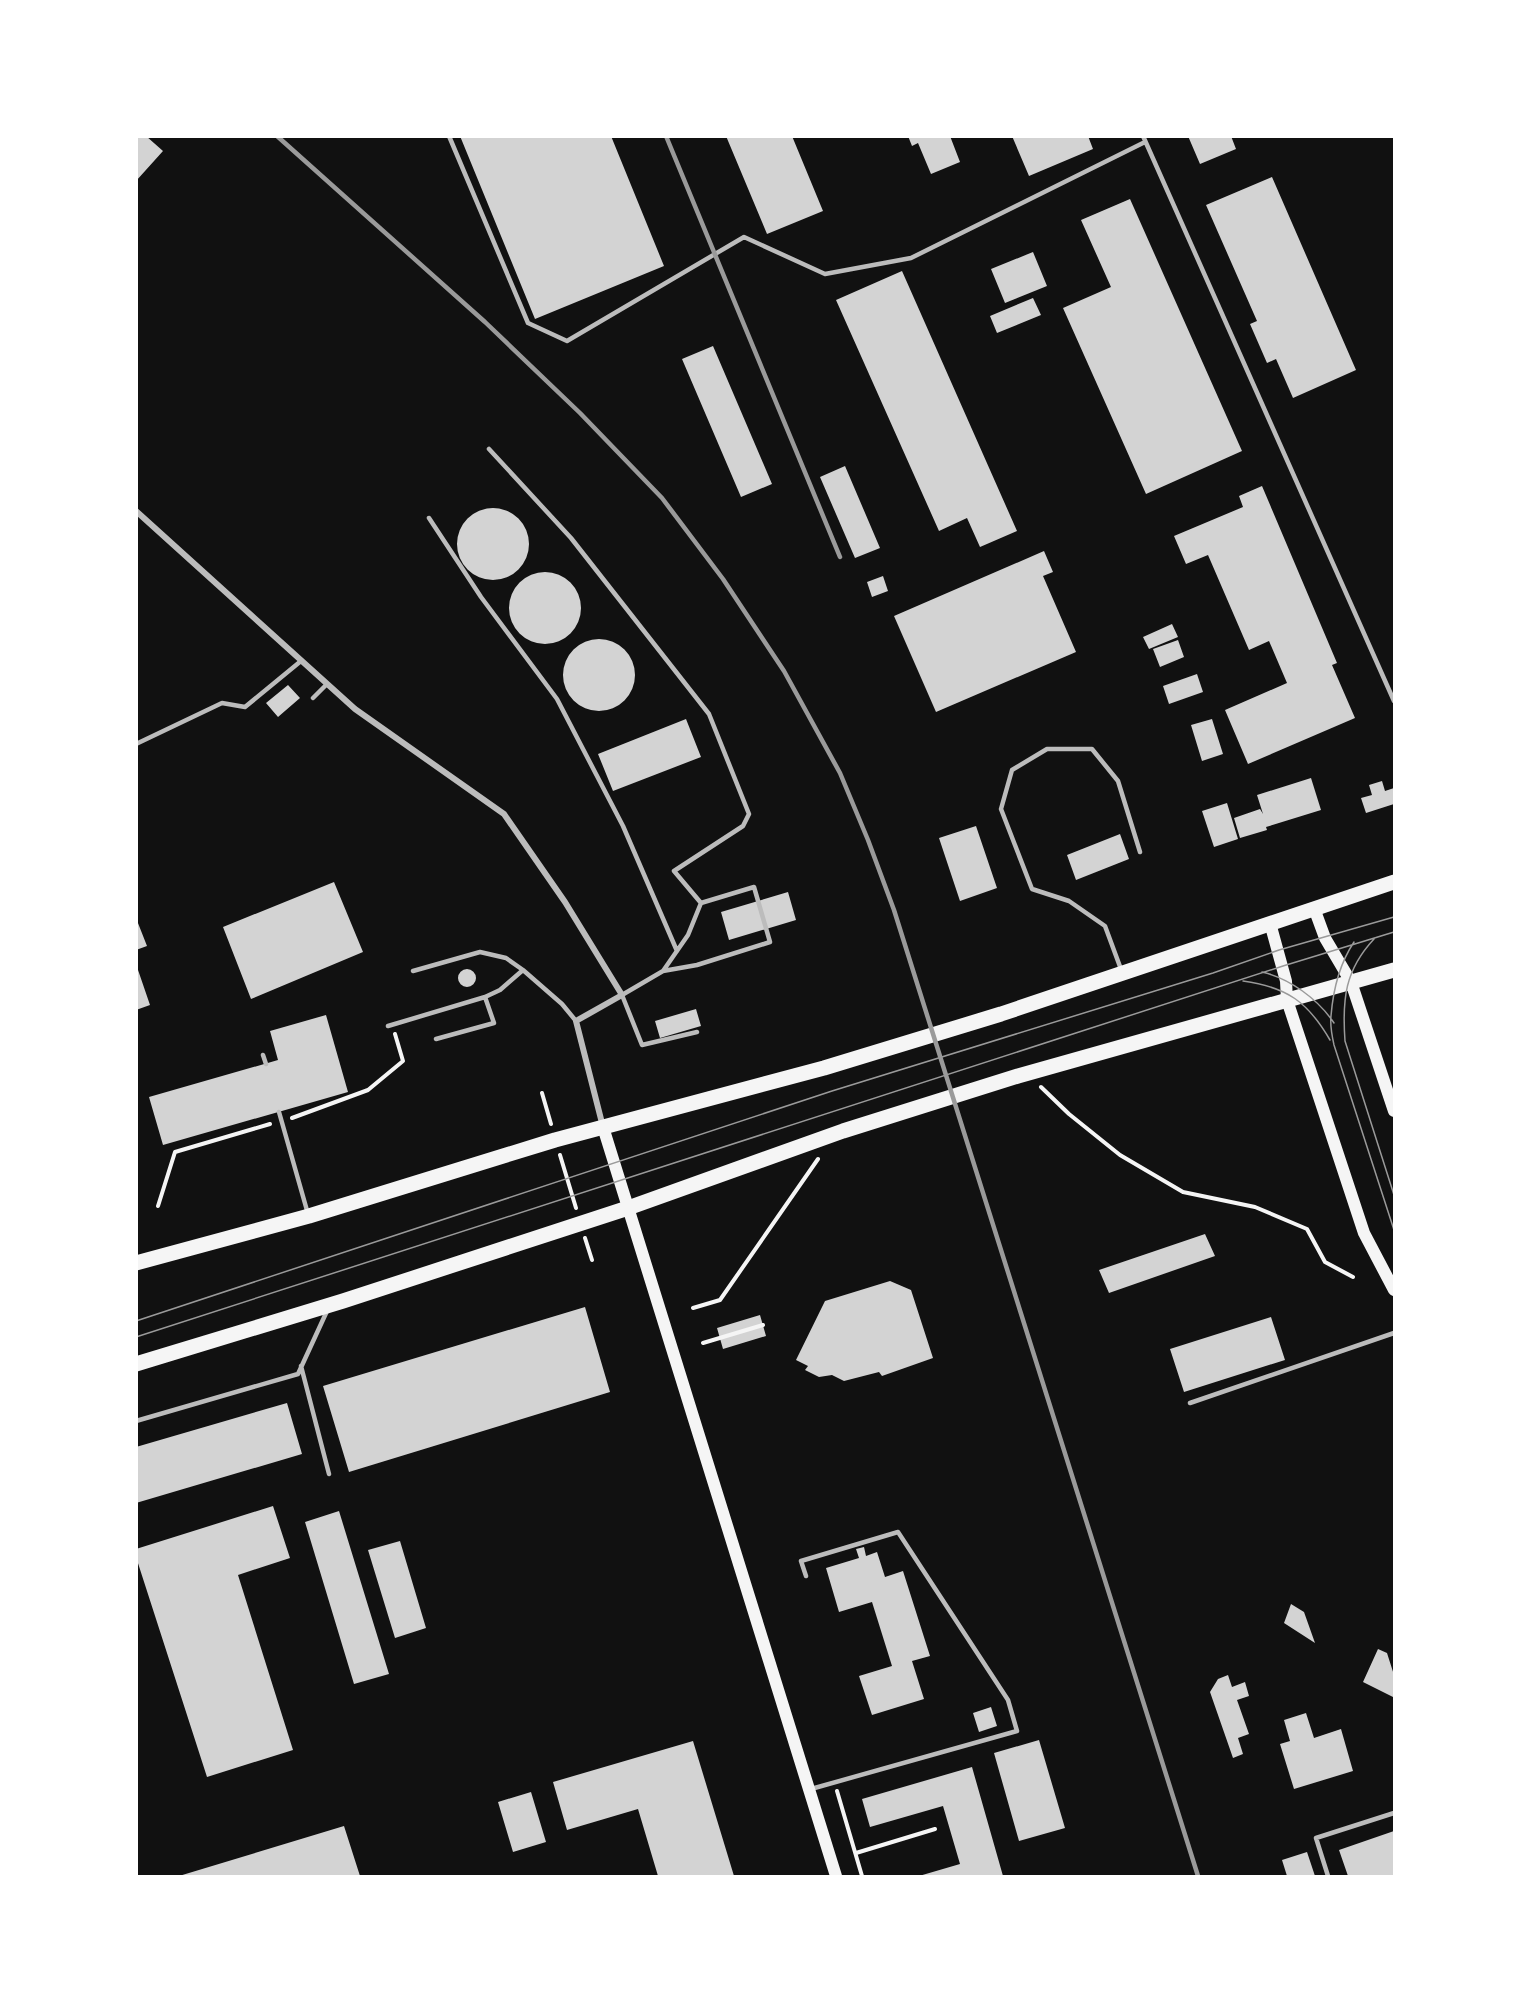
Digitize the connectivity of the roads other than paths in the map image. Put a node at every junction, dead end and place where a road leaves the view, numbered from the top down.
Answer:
1 (449, 136) edge
2 (1144, 139) edge
3 (489, 449) dead end
4 (136, 511) edge
5 (429, 518) dead end
6 (301, 661) junction
7 (327, 684) junction
8 (313, 698) dead end
9 (1395, 701) edge
10 (136, 744) edge
11 (1140, 852) dead end
12 (1395, 882) edge
13 (701, 903) junction
14 (1314, 908) junction
15 (1270, 923) junction
16 (677, 951) junction
17 (523, 970) junction
18 (1395, 970) edge
19 (413, 971) dead end
20 (663, 971) junction
21 (1122, 973) junction
22 (1352, 982) junction
23 (622, 995) junction
24 (485, 997) junction
25 (1287, 1000) junction
26 (576, 1021) junction
27 (388, 1026) dead end
28 (697, 1032) dead end
29 (436, 1039) dead end
30 (263, 1055) dead end
31 (266, 1064) dead end
32 (1395, 1111) edge
33 (279, 1112) dead end
34 (603, 1127) junction
35 (628, 1208) junction
36 (309, 1216) junction
37 (136, 1263) edge
38 (1395, 1290) edge
39 (330, 1305) junction
40 (1395, 1333) edge
41 (136, 1365) edge
42 (301, 1366) junction
43 (1190, 1403) dead end
44 (136, 1421) edge
45 (329, 1474) dead end
46 (806, 1576) dead end
47 (808, 1790) junction
48 (1395, 1813) edge
49 (836, 1876) edge
50 (1328, 1876) edge

1 - 2 lane
2 - 9 lane
3 - 13 lane
4 - 6 street
5 - 16 lane
6 - 7 street
6 - 10 lane
7 - 8 lane
7 - 23 street
11 - 21 lane
12 - 14 main road
13 - 16 lane
13 - 20 lane
14 - 15 main road
14 - 22 main road
15 - 21 main road
15 - 25 main road
16 - 20 lane
17 - 19 lane
17 - 24 lane
17 - 26 lane
18 - 22 main road
20 - 23 lane
21 - 34 main road
22 - 25 main road
22 - 32 main road
23 - 26 street
23 - 28 lane
24 - 27 lane
24 - 29 lane
25 - 35 main road
25 - 38 main road
26 - 34 street
30 - 31 lane
33 - 36 lane
34 - 35 main road
34 - 36 main road
35 - 39 main road
35 - 47 main road
36 - 37 main road
39 - 41 main road
39 - 42 lane
40 - 43 lane
42 - 44 lane
42 - 45 lane
46 - 47 lane
47 - 49 main road
48 - 50 lane

